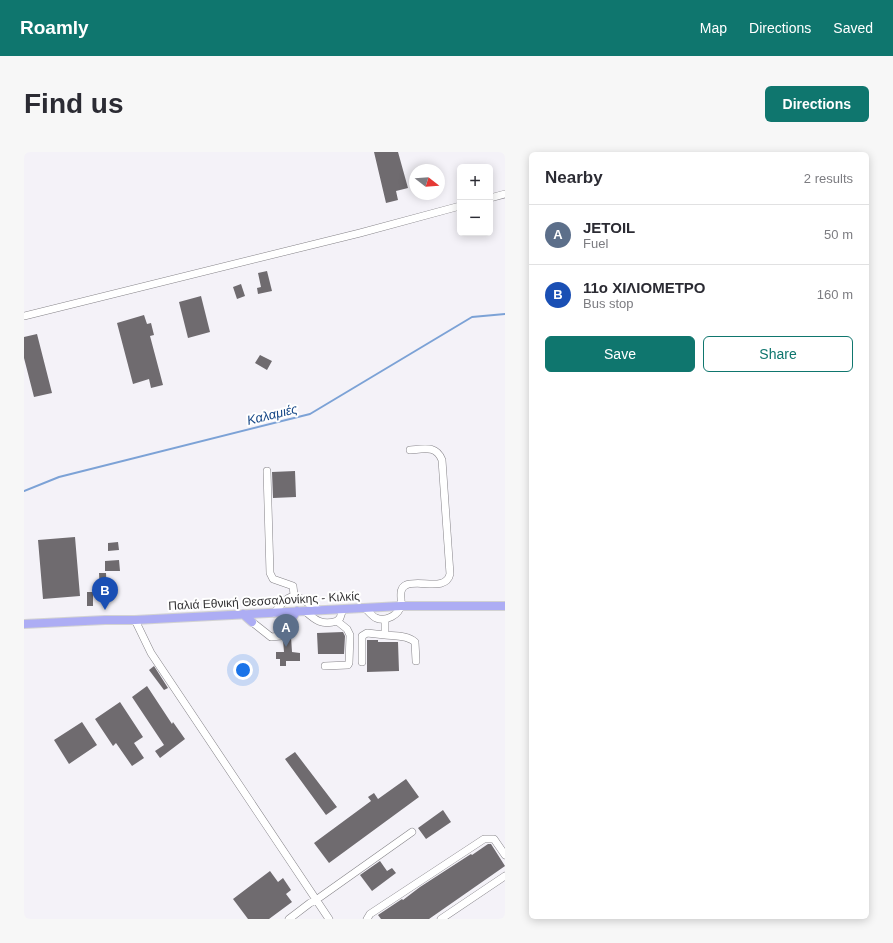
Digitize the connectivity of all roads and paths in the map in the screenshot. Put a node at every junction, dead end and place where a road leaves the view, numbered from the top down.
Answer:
1 (505, 194) edge
2 (493, 197) edge
3 (457, 207) edge
4 (24, 316) edge
5 (410, 450) dead end
6 (267, 471) dead end
7 (294, 595) junction
8 (401, 606) junction
9 (505, 606) edge
10 (343, 608) junction
11 (364, 608) junction
12 (319, 610) junction
13 (301, 611) junction
14 (274, 613) junction
15 (243, 614) junction
16 (385, 619) junction
17 (135, 620) junction
18 (290, 621) joint
19 (252, 622) joint
20 (337, 622) junction
21 (24, 624) edge
22 (385, 635) junction
23 (416, 661) dead end
24 (362, 662) dead end
25 (325, 666) dead end
26 (412, 832) dead end
27 (505, 855) edge
28 (505, 876) edge
29 (316, 900) junction
30 (289, 919) edge
31 (329, 919) edge
32 (367, 919) edge
33 (441, 919) edge

1 - 2 street
3 - 4 street
5 - 8 street
6 - 7 street
7 - 12 street
7 - 14 street
8 - 9 main road, Παλιά Εθνική Θεσσαλονίκης - Κιλκίς
8 - 11 main road, Παλιά Εθνική Θεσσαλονίκης - Κιλκίς
8 - 16 street
10 - 11 main road, Παλιά Εθνική Θεσσαλονίκης - Κιλκίς
10 - 12 main road, Παλιά Εθνική Θεσσαλονίκης - Κιλκίς
10 - 20 street
11 - 16 street
12 - 13 main road, Παλιά Εθνική Θεσσαλονίκης - Κιλκίς
13 - 14 main road, Παλιά Εθνική Θεσσαλονίκης - Κιλκίς
13 - 18 main road
13 - 20 street
14 - 15 main road, Παλιά Εθνική Θεσσαλονίκης - Κιλκίς
15 - 17 main road, Παλιά Εθνική Θεσσαλονίκης - Κιλκίς
15 - 19 main road
16 - 22 street
17 - 21 main road, Παλιά Εθνική Θεσσαλονίκης - Κιλκίς
17 - 29 street
18 - 19 street
20 - 25 street
22 - 23 street
22 - 24 street
26 - 29 street
27 - 32 street
28 - 33 street
29 - 30 street
29 - 31 street

